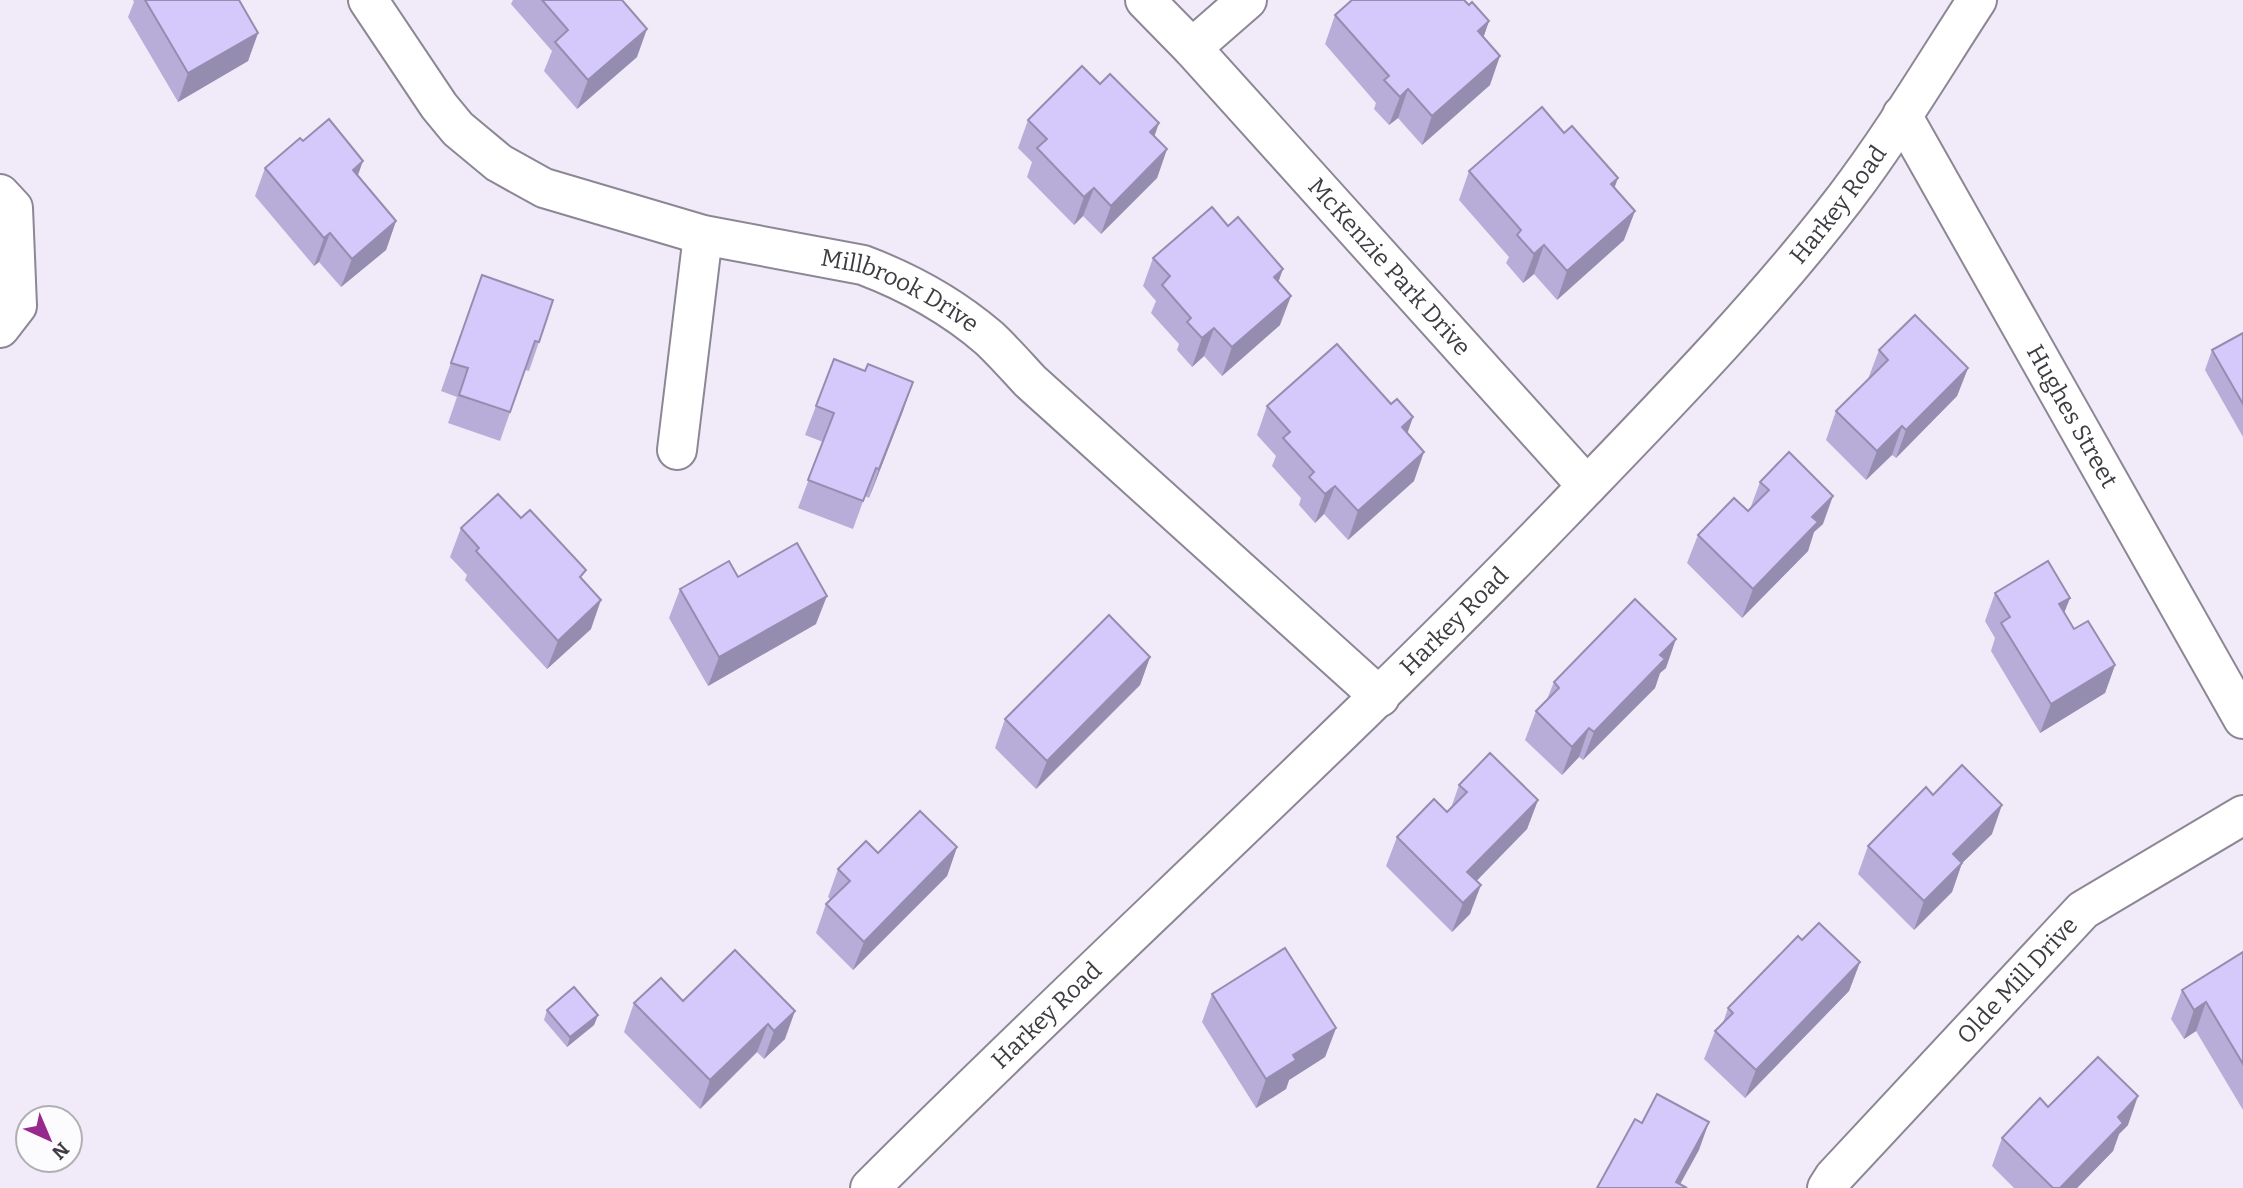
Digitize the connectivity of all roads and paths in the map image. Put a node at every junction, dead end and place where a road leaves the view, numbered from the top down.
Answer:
1 (368, 0) edge
2 (1145, 0) edge
3 (1247, 0) edge
4 (1976, 0) edge
5 (1192, 48) junction
6 (1902, 115) junction
7 (0, 194) edge
8 (703, 235) junction
9 (0, 328) edge
10 (677, 450) dead end
11 (1587, 486) junction
12 (1380, 697) junction
13 (2243, 719) edge
14 (2243, 815) edge
15 (870, 1188) edge
16 (1827, 1188) edge

1 - 8 street, Millbrook Drive
2 - 5 street, McKenzie Park Drive
3 - 5 street
4 - 6 street, Harkey Road
5 - 11 street, McKenzie Park Drive
6 - 11 street, Harkey Road
6 - 13 street, Hughes Street
7 - 9 street
8 - 10 street
8 - 12 street, Millbrook Drive
11 - 12 street, Harkey Road
12 - 15 street, Harkey Road
14 - 16 street, Olde Mill Drive

